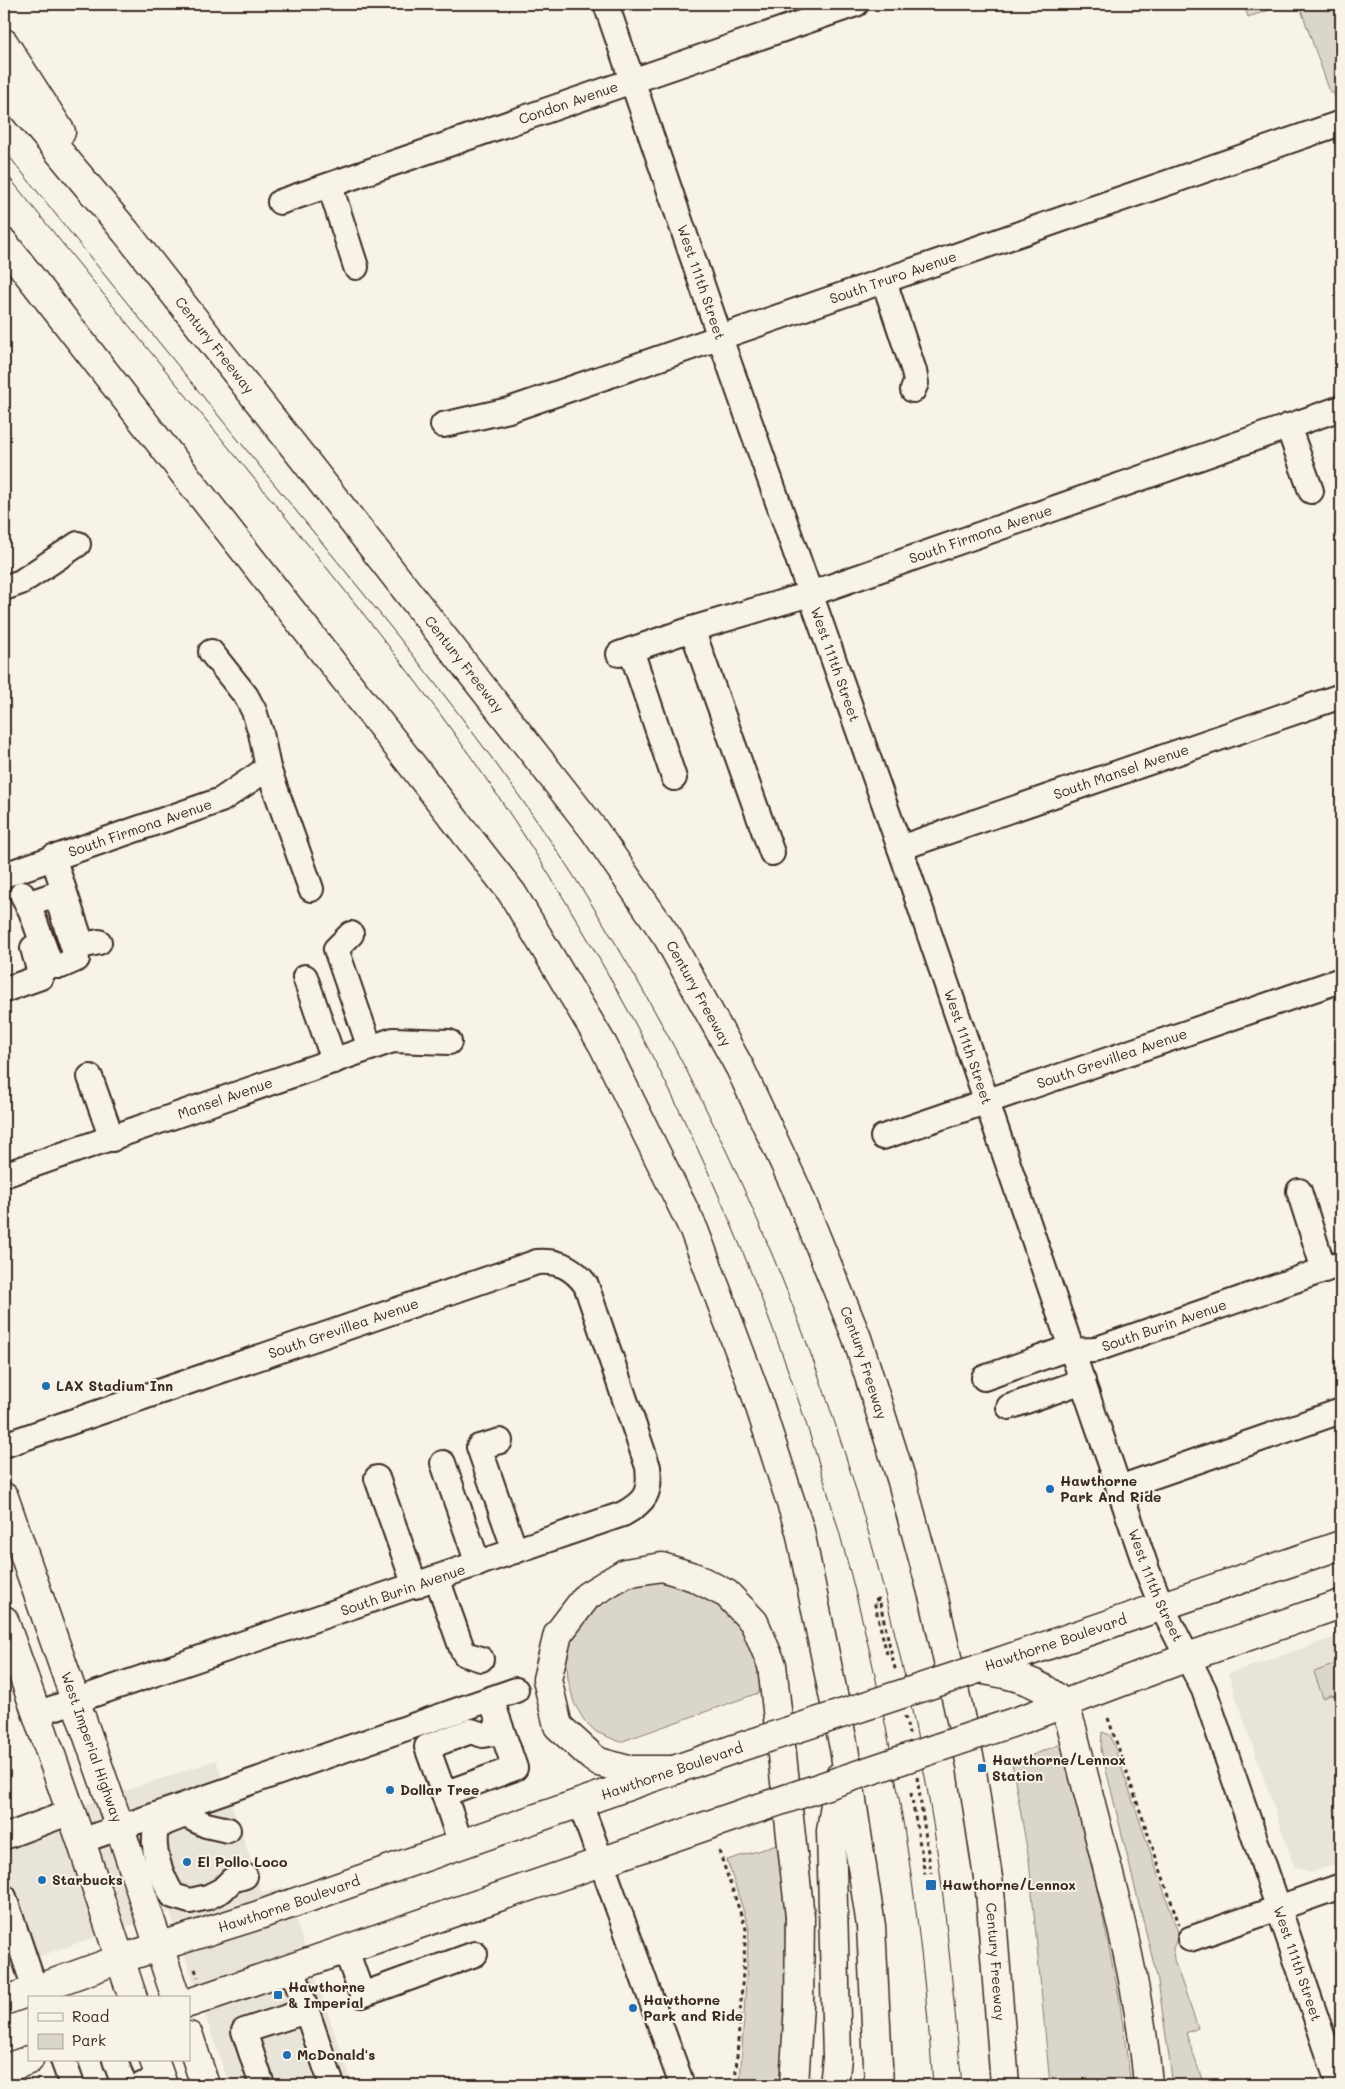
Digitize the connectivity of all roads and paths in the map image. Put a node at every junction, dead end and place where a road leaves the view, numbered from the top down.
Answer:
1 (606, 4) edge
2 (856, 4) edge
3 (4, 43) edge
4 (632, 79) junction
5 (4, 86) edge
6 (1341, 123) edge
7 (330, 186) junction
8 (280, 202) dead end
9 (126, 232) junction
10 (4, 243) edge
11 (356, 267) dead end
12 (884, 281) junction
13 (720, 338) junction
14 (912, 390) dead end
15 (1341, 408) edge
16 (444, 425) dead end
17 (1288, 426) junction
18 (1311, 491) dead end
19 (78, 544) dead end
20 (4, 588) edge
21 (810, 594) junction
22 (692, 630) junction
23 (211, 652) dead end
24 (1341, 696) edge
25 (268, 768) junction
26 (674, 778) dead end
27 (900, 848) junction
28 (772, 853) dead end
29 (53, 858) junction
30 (9, 873) edge
31 (311, 889) dead end
32 (351, 934) dead end
33 (98, 942) dead end
34 (306, 977) dead end
35 (1341, 980) edge
36 (4, 990) edge
37 (449, 1042) dead end
38 (370, 1048) junction
39 (334, 1061) junction
40 (90, 1077) dead end
41 (987, 1101) junction
42 (883, 1137) dead end
43 (112, 1139) junction
44 (4, 1175) edge
45 (1299, 1191) dead end
46 (1333, 1267) edge
47 (1073, 1351) junction
48 (617, 1376) joint
49 (984, 1378) dead end
50 (1083, 1381) junction
51 (1020, 1403) dead end
52 (1341, 1410) edge
53 (500, 1441) dead end
54 (4, 1446) edge
55 (443, 1463) dead end
56 (377, 1478) dead end
57 (1119, 1488) junction
58 (4, 1497) edge
59 (1341, 1545) edge
60 (515, 1551) junction
61 (478, 1564) junction
62 (437, 1578) junction
63 (414, 1586) junction
64 (1341, 1604) edge
65 (1162, 1607) junction
66 (885, 1619) dead end
67 (4, 1620) edge
68 (887, 1654) dead end
69 (1188, 1658) junction
70 (481, 1659) dead end
71 (1009, 1666) junction
72 (516, 1690) dead end
73 (491, 1699) junction
74 (74, 1700) junction
75 (1063, 1704) junction
76 (36, 1714) junction
77 (1108, 1718) dead end
78 (502, 1731) junction
79 (844, 1748) junction
80 (676, 1770) junction
81 (911, 1793) dead end
82 (444, 1794) junction
83 (580, 1803) junction
84 (70, 1812) junction
85 (120, 1828) junction
86 (228, 1830) dead end
87 (4, 1837) edge
88 (81, 1841) junction
89 (461, 1845) junction
90 (719, 1851) dead end
91 (600, 1863) junction
92 (925, 1874) dead end
93 (245, 1876) dead end
94 (1341, 1886) edge
95 (4, 1897) edge
96 (1278, 1907) junction
97 (1184, 1932) joint
98 (159, 1947) junction
99 (346, 1950) junction
100 (475, 1954) dead end
101 (120, 1959) junction
102 (292, 1968) junction
103 (35, 1989) junction
104 (132, 1996) edge
105 (175, 1996) edge
106 (4, 2000) edge
107 (190, 2003) edge
108 (306, 2010) junction
109 (190, 2039) edge
110 (318, 2044) junction
111 (28, 2060) edge
112 (65, 2062) edge
113 (4, 2069) edge
114 (72, 2085) edge
115 (205, 2085) edge
116 (262, 2085) edge
117 (321, 2085) edge
118 (332, 2085) edge
119 (682, 2085) edge
120 (735, 2085) edge
121 (794, 2085) edge
122 (834, 2085) edge
123 (879, 2085) edge
124 (1005, 2085) edge
125 (1148, 2085) edge
126 (1339, 2085) edge

1 - 4 street, West 111th Street
2 - 4 street, Condon Avenue
3 - 9 main road
4 - 7 street, Condon Avenue
4 - 13 street, West 111th Street
5 - 9 main road, Century Freeway
6 - 12 street, South Truro Avenue
7 - 8 street, Condon Avenue
7 - 11 street
9 - 124 main road, Century Freeway
10 - 79 main road
12 - 13 street, South Truro Avenue
12 - 14 street
13 - 16 street, South Truro Avenue
13 - 21 street, West 111th Street
15 - 17 street, South Firmona Avenue
17 - 18 street
17 - 21 street, South Firmona Avenue
19 - 20 street
21 - 22 street, South Firmona Avenue
21 - 27 street, West 111th Street
22 - 26 street, South Firmona Avenue
22 - 28 street
23 - 25 street
24 - 27 street, South Mansel Avenue
25 - 29 street, South Firmona Avenue
25 - 31 street
27 - 41 street, West 111th Street
29 - 30 street, South Firmona Avenue
29 - 33 street
30 - 36 street
32 - 38 street
34 - 39 street
35 - 41 street, South Grevillea Avenue
37 - 38 street, Mansel Avenue
38 - 39 street, Mansel Avenue
39 - 43 street, Mansel Avenue
40 - 43 street
41 - 42 street, South Grevillea Avenue
41 - 47 street, West 111th Street
43 - 44 street, Mansel Avenue
45 - 46 street
46 - 47 street, South Burin Avenue
47 - 49 street, South Burin Avenue
47 - 50 street, West 111th Street
48 - 54 street, South Grevillea Avenue
48 - 60 street, South Burin Avenue
50 - 51 street
50 - 57 street, West 111th Street
52 - 57 street
53 - 60 street
55 - 61 street
56 - 63 street
57 - 65 street, West 111th Street
58 - 74 main road, West Imperial Highway
59 - 65 main road, Hawthorne Boulevard
60 - 61 street, South Burin Avenue
61 - 62 street, South Burin Avenue
62 - 63 street, South Burin Avenue
62 - 70 street
63 - 74 street, South Burin Avenue
64 - 69 main road
65 - 69 street, West 111th Street
65 - 71 main road, Hawthorne Boulevard
66 - 68 path
67 - 76 main road
69 - 75 main road
69 - 96 street, West 111th Street
71 - 75 main road
71 - 80 main road, Hawthorne Boulevard, bridge
72 - 73 street
73 - 78 street
73 - 85 street
74 - 76 street, South Burin Avenue
74 - 85 main road, West Imperial Highway
75 - 91 main road, bridge
75 - 125 main road
76 - 84 main road
77 - 97 path
78 - 82 street
78 - 82 street
79 - 122 main road
79 - 123 main road
80 - 83 main road, Hawthorne Boulevard
80 - 121 main road
81 - 92 path
82 - 89 street
83 - 89 main road, Hawthorne Boulevard
83 - 91 street
84 - 87 street
84 - 88 main road
85 - 88 street
85 - 98 main road, West Imperial Highway
86 - 93 street
88 - 101 main road
89 - 98 main road, Hawthorne Boulevard
90 - 120 path
91 - 99 main road
91 - 119 street
94 - 96 street
95 - 103 street
96 - 97 street
96 - 126 street, West 111th Street
98 - 101 main road, Hawthorne Boulevard
98 - 105 main road, West Imperial Highway
99 - 100 street
99 - 102 main road
101 - 103 main road, Hawthorne Boulevard
101 - 104 main road
102 - 107 main road
102 - 108 street
103 - 106 main road, Hawthorne Boulevard
108 - 110 street
108 - 116 street
109 - 115 main road
110 - 117 street
110 - 118 street
111 - 113 main road
112 - 114 street

